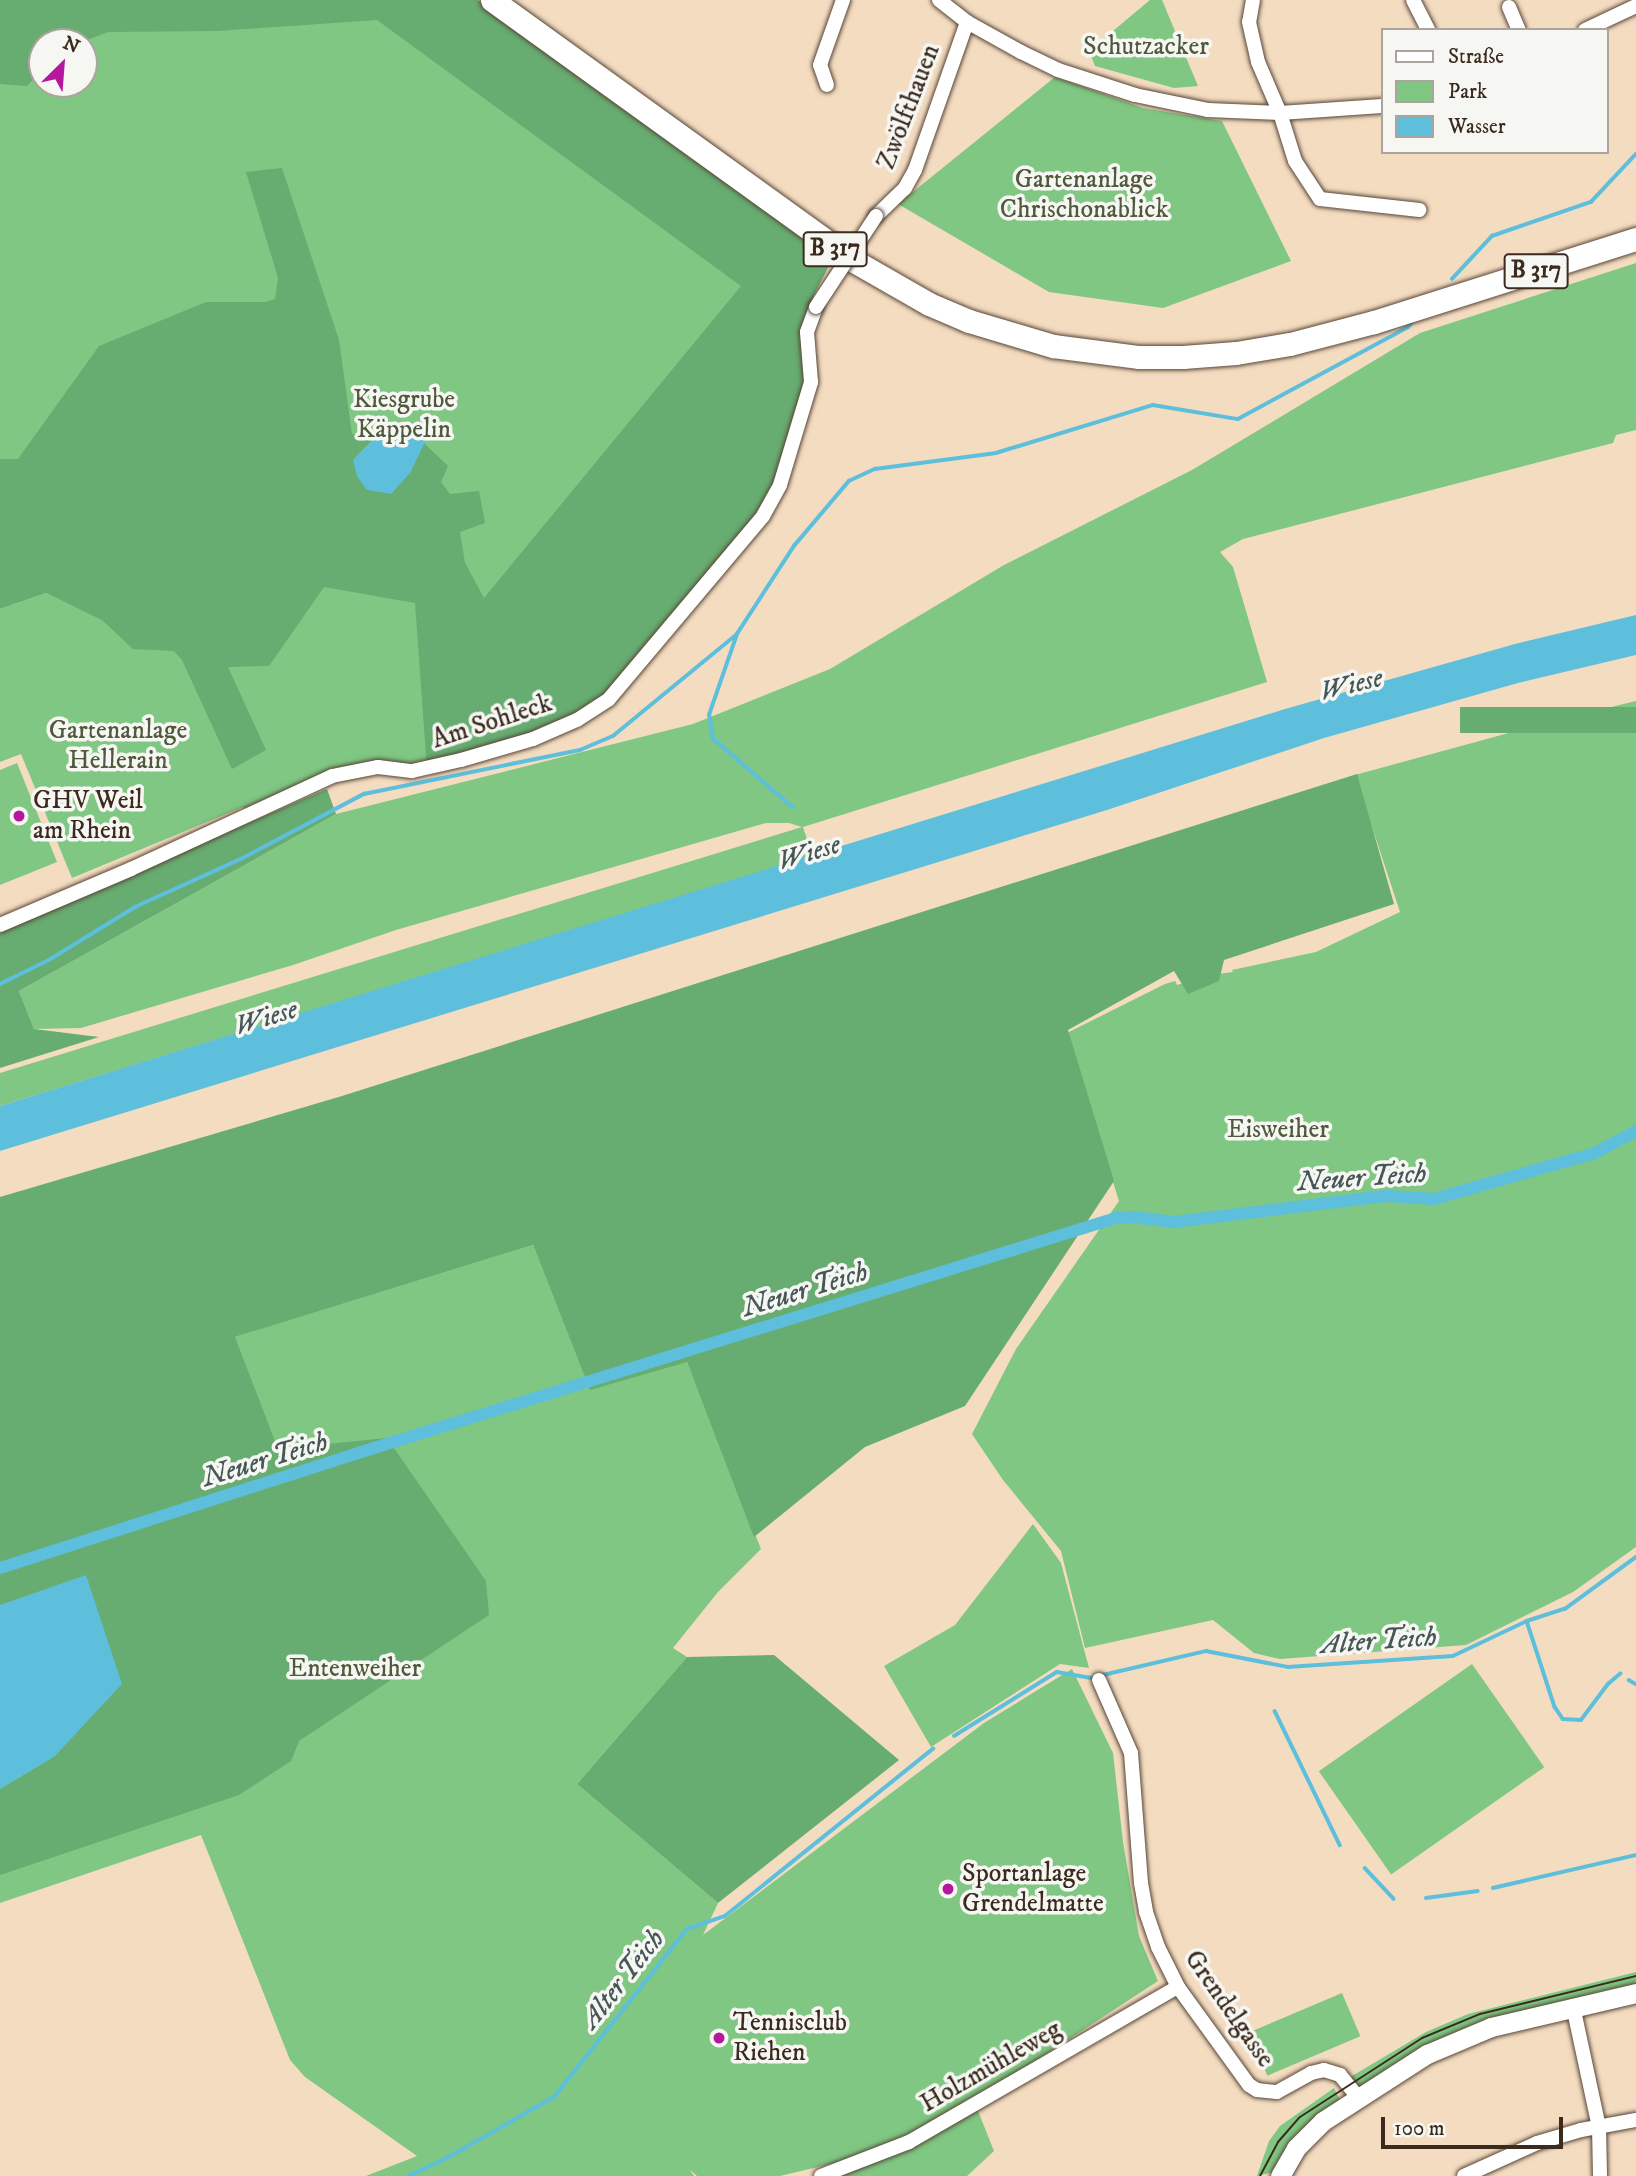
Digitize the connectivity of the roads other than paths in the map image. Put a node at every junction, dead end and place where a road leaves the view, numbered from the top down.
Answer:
1 (492, 0) edge
2 (843, 0) edge
3 (939, 0) edge
4 (1253, 0) edge
5 (1413, 0) edge
6 (1636, 6) edge
7 (1509, 7) dead end
8 (967, 22) junction
9 (1427, 28) edge
10 (1518, 28) edge
11 (1589, 28) edge
12 (827, 85) dead end
13 (1380, 106) edge
14 (1280, 113) junction
15 (1419, 210) dead end
16 (1636, 239) edge
17 (816, 307) joint
18 (0, 925) edge
19 (1099, 1680) dead end
20 (1178, 1987) junction
21 (1636, 1993) edge
22 (1573, 2006) junction
23 (1357, 2096) junction
24 (1636, 2120) edge
25 (1599, 2127) junction
26 (821, 2176) edge
27 (1280, 2176) edge
28 (1464, 2176) edge
29 (1600, 2176) edge

1 - 16 main road, B 317
2 - 12 street
3 - 8 street
4 - 14 street
5 - 9 street
6 - 11 street
7 - 10 street
8 - 14 street
8 - 17 street, Zwölfthauen, bridge
13 - 14 street
14 - 15 street
17 - 18 street, Am Sohleck
19 - 20 street, Grendelgasse
20 - 23 street, Grendelgasse
20 - 26 street, Holzmühleweg
21 - 22 main road
22 - 23 main road
22 - 25 street
23 - 27 main road
24 - 25 street
25 - 28 street
25 - 29 street

